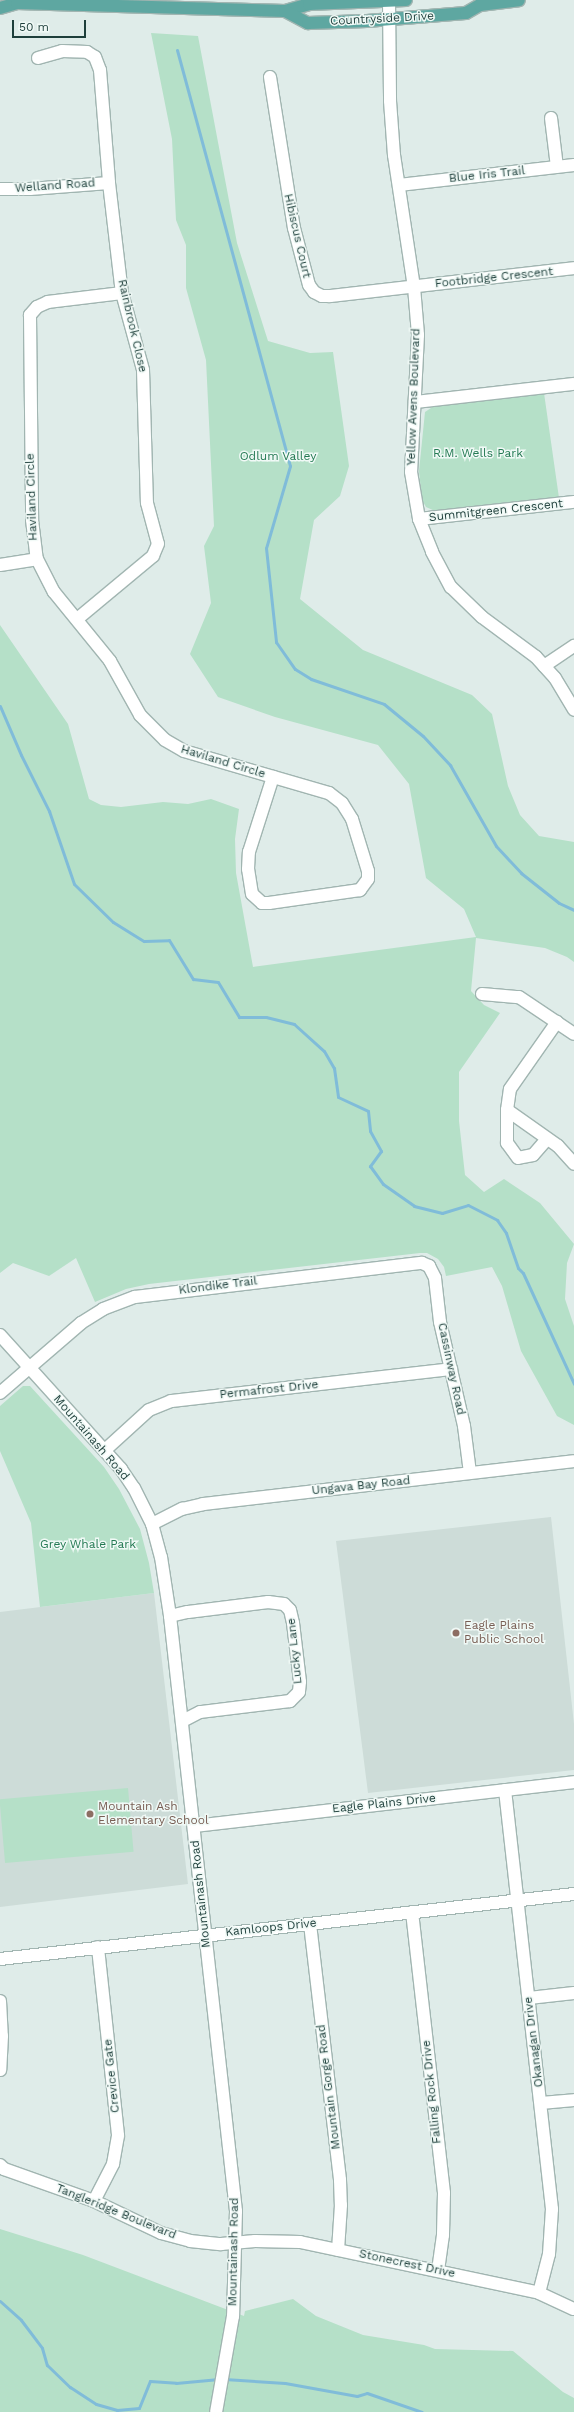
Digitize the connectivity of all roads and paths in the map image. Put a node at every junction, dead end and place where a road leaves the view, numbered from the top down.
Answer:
1 (406, 0) edge
2 (519, 0) edge
3 (389, 1) junction
4 (14, 2) edge
5 (475, 2) edge
6 (0, 8) edge
7 (285, 11) junction
8 (390, 19) junction
9 (38, 58) dead end
10 (270, 77) dead end
11 (551, 118) dead end
12 (574, 165) edge
13 (557, 167) junction
14 (110, 183) junction
15 (399, 184) junction
16 (0, 190) edge
17 (574, 268) edge
18 (414, 287) junction
19 (122, 293) junction
20 (574, 384) edge
21 (415, 402) junction
22 (574, 502) edge
23 (419, 519) junction
24 (37, 559) junction
25 (0, 565) edge
26 (77, 618) junction
27 (574, 646) edge
28 (544, 666) junction
29 (574, 710) edge
30 (273, 777) junction
31 (482, 994) dead end
32 (557, 1022) junction
33 (574, 1034) edge
34 (507, 1110) junction
35 (547, 1139) junction
36 (574, 1164) edge
37 (428, 1266) joint
38 (0, 1335) edge
39 (30, 1368) junction
40 (451, 1369) junction
41 (0, 1393) edge
42 (105, 1450) junction
43 (574, 1461) edge
44 (470, 1473) junction
45 (152, 1524) junction
46 (170, 1616) junction
47 (182, 1721) junction
48 (574, 1782) edge
49 (506, 1790) junction
50 (194, 1826) junction
51 (574, 1894) edge
52 (518, 1900) junction
53 (412, 1912) junction
54 (310, 1924) junction
55 (206, 1936) junction
56 (98, 1947) junction
57 (0, 1959) edge
58 (574, 1993) edge
59 (529, 1998) junction
60 (0, 2001) edge
61 (0, 2070) edge
62 (574, 2100) edge
63 (541, 2103) junction
64 (0, 2165) edge
65 (94, 2201) junction
66 (236, 2243) junction
67 (338, 2250) junction
68 (438, 2271) junction
69 (539, 2293) junction
70 (574, 2308) edge
71 (216, 2412) edge

1 - 3 main road, Countryside Drive
2 - 5 main road, Countryside Drive
3 - 7 main road, Countryside Drive
3 - 8 street, Yellow Avens Boulevard
4 - 6 main road, Countryside Drive
4 - 7 main road, Countryside Drive
5 - 8 main road, Countryside Drive
7 - 8 main road, Countryside Drive
8 - 15 street, Yellow Avens Boulevard
9 - 14 street, Rainbrook Close
10 - 18 street, Hibiscus Court
11 - 13 street
12 - 13 street, Blue Iris Trail
13 - 15 street, Blue Iris Trail
14 - 16 street, Welland Road
14 - 19 street, Rainbrook Close
15 - 18 street, Yellow Avens Boulevard
17 - 18 street, Footbridge Crescent
18 - 21 street, Yellow Avens Boulevard
19 - 24 street, Haviland Circle
19 - 26 street, Rainbrook Close
20 - 21 street
21 - 23 street, Yellow Avens Boulevard
22 - 23 street, Summitgreen Crescent
23 - 28 street, Yellow Avens Boulevard
24 - 25 street
24 - 26 street, Haviland Circle
26 - 30 street, Haviland Circle
27 - 28 street
28 - 29 street, Yellow Avens Boulevard
30 - 30 street, Haviland Circle
31 - 32 street
32 - 33 street
32 - 34 street
34 - 35 street
34 - 35 street
35 - 36 street
37 - 39 street, Klondike Trail
37 - 40 street, Cassinway Road
38 - 39 street, Mountainash Road
39 - 41 street, Klondike Trail
39 - 42 street, Mountainash Road
40 - 42 street, Permafrost Drive
40 - 44 street, Cassinway Road
42 - 45 street, Mountainash Road
43 - 44 street, Ungava Bay Road
44 - 45 street, Ungava Bay Road
45 - 46 street, Mountainash Road
46 - 47 street, Mountainash Road
46 - 47 street, Lucky Lane
47 - 50 street, Mountainash Road
48 - 49 street, Eagle Plains Drive
49 - 50 street, Eagle Plains Drive
49 - 52 street, Okanagan Drive
50 - 55 street, Mountainash Road
51 - 52 street, Kamloops Drive
52 - 53 street, Kamloops Drive
52 - 59 street, Okanagan Drive
53 - 54 street, Kamloops Drive
53 - 68 street, Falling Rock Drive
54 - 55 street, Kamloops Drive
54 - 67 street, Mountain Gorge Road
55 - 56 street, Kamloops Drive
55 - 66 street, Mountainash Road
56 - 57 street, Kamloops Drive
56 - 65 street, Crevice Gate
58 - 59 street
59 - 63 street, Okanagan Drive
60 - 61 street
62 - 63 street
63 - 69 street, Okanagan Drive
64 - 65 street, Tangleridge Boulevard
65 - 66 street, Tangleridge Boulevard
66 - 67 street, Stonecrest Drive
66 - 71 street, Mountainash Road
67 - 68 street, Stonecrest Drive
68 - 69 street, Stonecrest Drive
69 - 70 street, Stonecrest Drive

